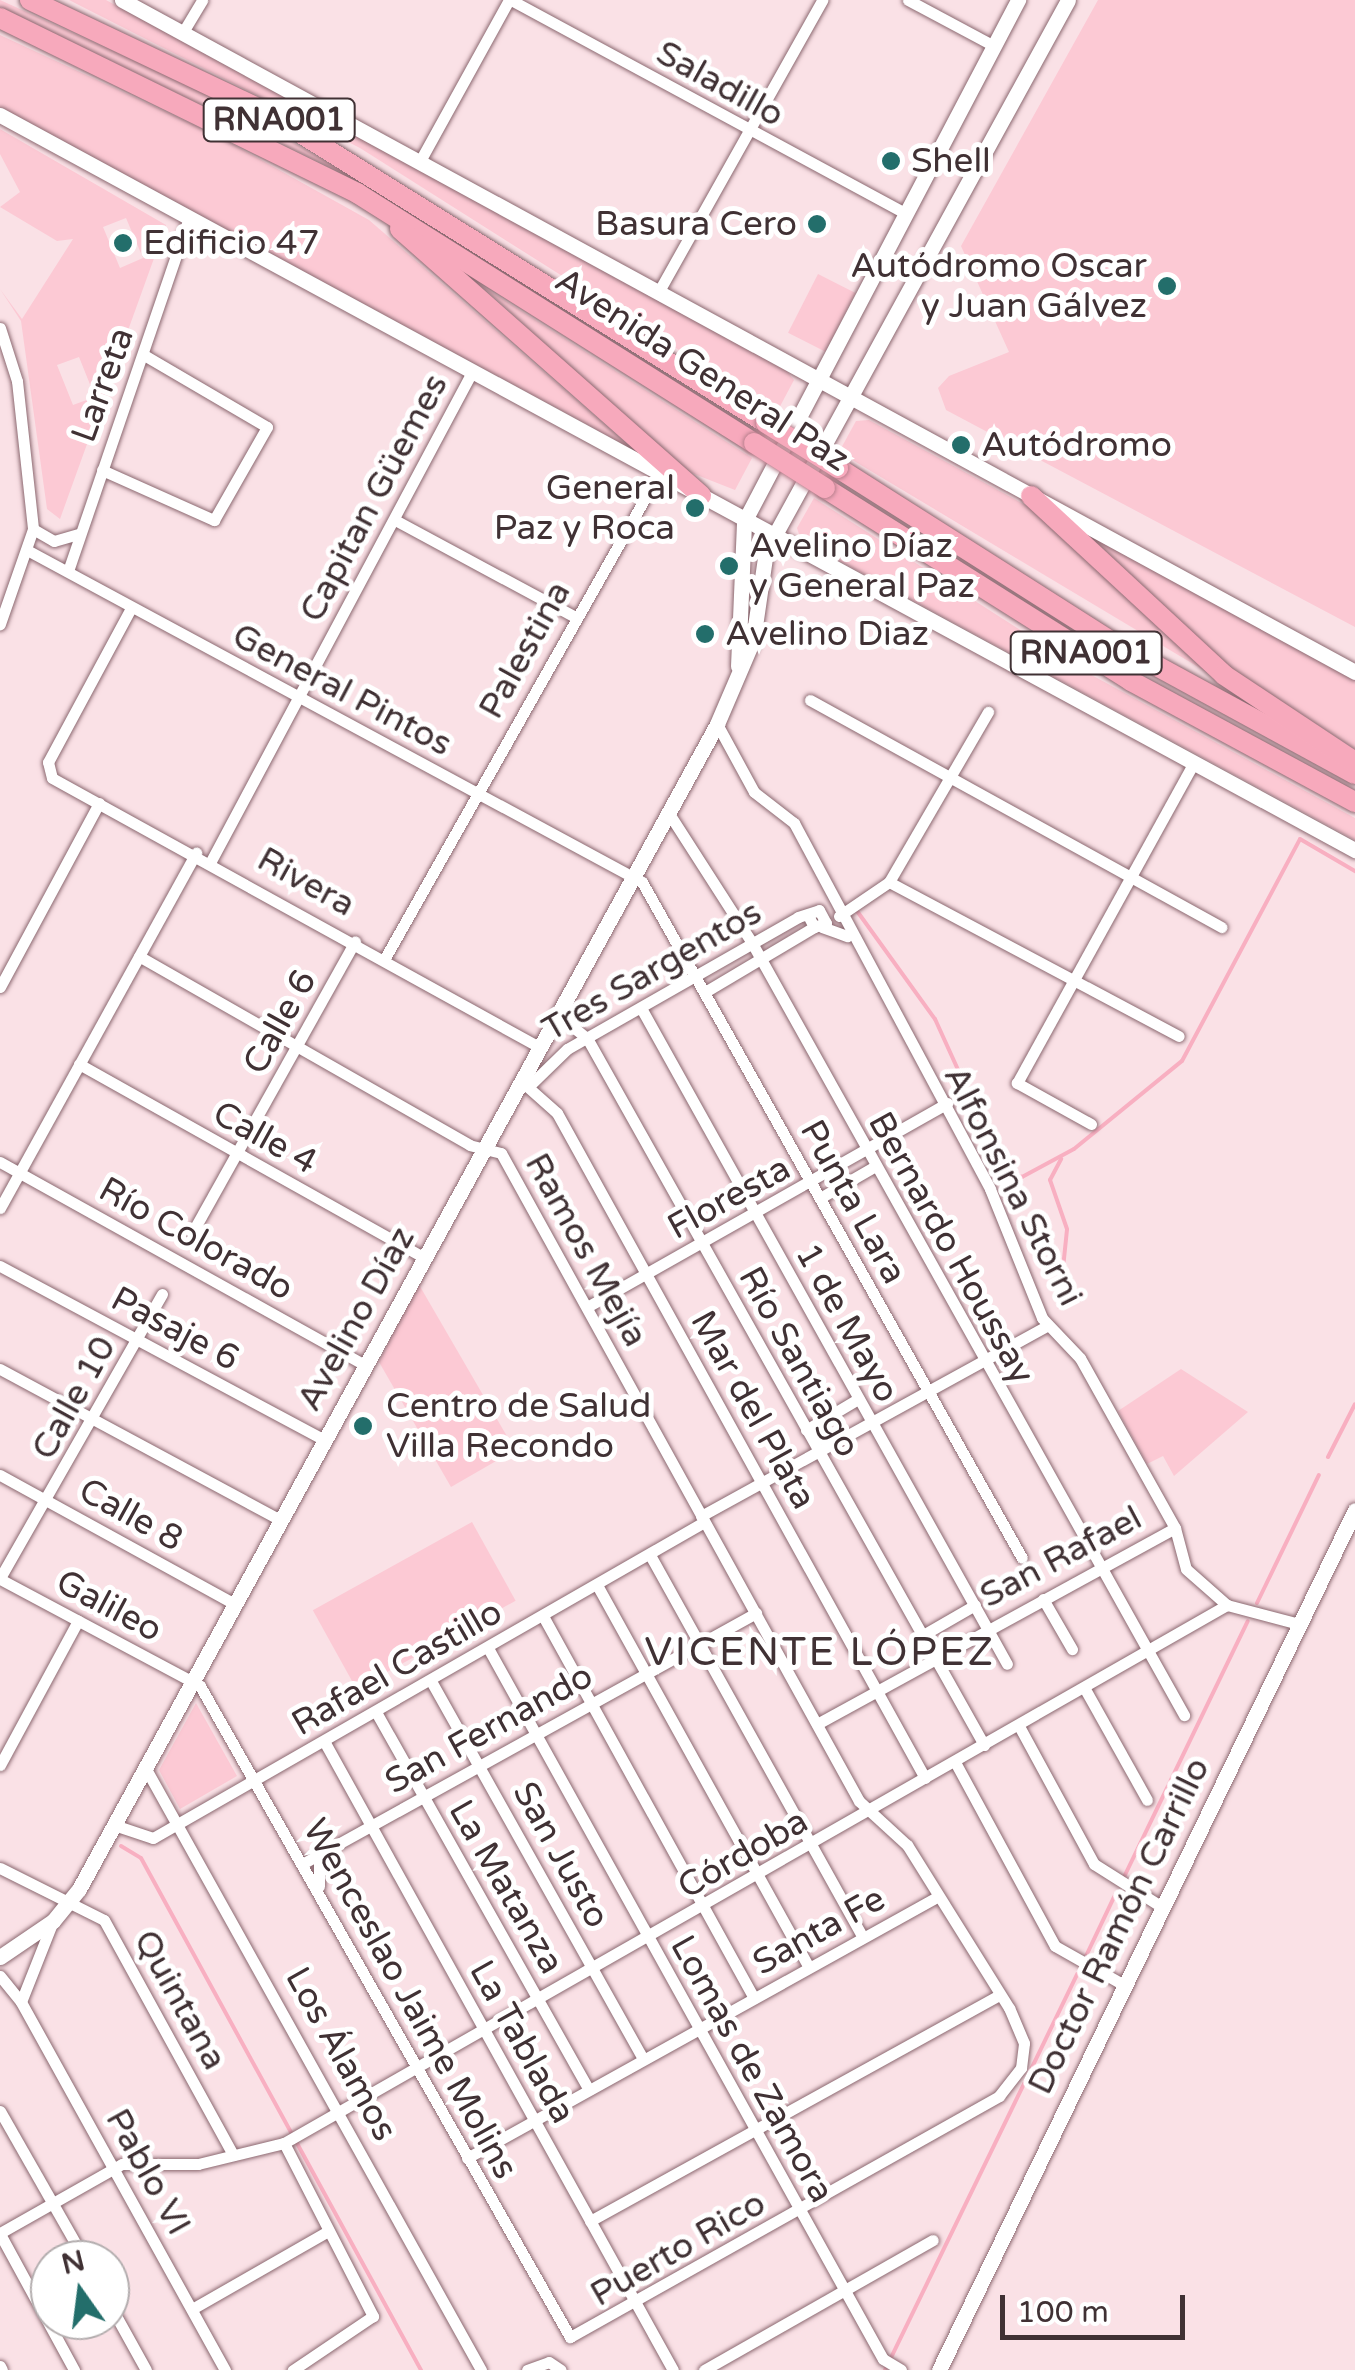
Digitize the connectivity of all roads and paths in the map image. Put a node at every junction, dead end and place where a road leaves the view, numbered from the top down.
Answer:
1 (30, 0) edge
2 (122, 0) edge
3 (202, 0) edge
4 (510, 0) edge
5 (822, 0) edge
6 (908, 0) edge
7 (1018, 0) edge
8 (1068, 0) edge
9 (0, 18) edge
10 (183, 32) junction
11 (994, 46) junction
12 (0, 115) edge
13 (750, 132) junction
14 (420, 161) junction
15 (356, 193) junction
16 (905, 212) junction
17 (189, 217) junction
18 (658, 291) junction
19 (0, 328) edge
20 (144, 356) junction
21 (472, 372) junction
22 (818, 376) junction
23 (852, 395) junction
24 (102, 470) junction
25 (658, 475) junction
26 (701, 495) junction
27 (1030, 496) junction
28 (395, 520) junction
29 (744, 522) junction
30 (33, 529) junction
31 (79, 534) junction
32 (773, 538) junction
33 (27, 550) junction
34 (68, 572) junction
35 (130, 608) junction
36 (576, 617) junction
37 (0, 624) edge
38 (1355, 672) edge
39 (736, 685) junction
40 (297, 700) junction
41 (810, 700) dead end
42 (988, 712) dead end
43 (716, 724) junction
44 (1355, 762) edge
45 (1194, 763) junction
46 (1355, 774) edge
47 (949, 776) junction
48 (476, 790) junction
49 (1355, 802) edge
50 (99, 803) junction
51 (668, 812) junction
52 (1355, 850) edge
53 (196, 854) junction
54 (211, 861) junction
55 (633, 875) junction
56 (1132, 875) junction
57 (888, 882) junction
58 (839, 916) junction
59 (815, 923) junction
60 (1222, 927) dead end
61 (847, 936) junction
62 (355, 940) junction
63 (752, 943) junction
64 (139, 956) junction
65 (385, 958) junction
66 (762, 960) junction
67 (696, 975) junction
68 (1074, 977) junction
69 (0, 987) edge
70 (705, 992) junction
71 (641, 1008) junction
72 (558, 1014) junction
73 (1179, 1036) dead end
74 (587, 1038) junction
75 (539, 1047) junction
76 (297, 1048) junction
77 (80, 1064) junction
78 (525, 1083) junction
79 (947, 1103) junction
80 (1090, 1124) dead end
81 (484, 1149) junction
82 (866, 1152) junction
83 (237, 1154) junction
84 (0, 1162) edge
85 (874, 1167) junction
86 (20, 1172) junction
87 (812, 1184) junction
88 (820, 1198) junction
89 (0, 1208) edge
90 (756, 1215) junction
91 (192, 1233) dead end
92 (702, 1244) junction
93 (424, 1258) junction
94 (0, 1266) edge
95 (646, 1275) junction
96 (162, 1294) dead end
97 (588, 1308) junction
98 (1048, 1325) junction
99 (138, 1340) junction
100 (983, 1362) junction
101 (365, 1365) junction
102 (0, 1369) edge
103 (927, 1393) junction
104 (858, 1399) junction
105 (95, 1420) junction
106 (872, 1423) junction
107 (806, 1430) junction
108 (324, 1440) junction
109 (818, 1452) junction
110 (0, 1475) edge
111 (762, 1482) junction
112 (48, 1501) junction
113 (1355, 1510) edge
114 (702, 1519) junction
115 (281, 1520) junction
116 (1174, 1528) junction
117 (650, 1555) junction
118 (1022, 1558) dead end
119 (1098, 1569) junction
120 (0, 1579) edge
121 (597, 1585) junction
122 (1042, 1598) junction
123 (235, 1604) junction
124 (975, 1605) junction
125 (1227, 1605) junction
126 (756, 1613) junction
127 (543, 1616) junction
128 (78, 1621) junction
129 (1299, 1624) junction
130 (988, 1627) junction
131 (923, 1634) junction
132 (700, 1643) junction
133 (488, 1648) junction
134 (1072, 1649) dead end
135 (1148, 1654) junction
136 (934, 1656) junction
137 (1007, 1664) dead end
138 (646, 1673) junction
139 (193, 1681) junction
140 (431, 1681) junction
141 (877, 1689) junction
142 (1085, 1689) junction
143 (590, 1704) junction
144 (376, 1712) junction
145 (1184, 1715) dead end
146 (817, 1724) junction
147 (1019, 1726) junction
148 (537, 1734) junction
149 (324, 1741) junction
150 (984, 1745) junction
151 (955, 1762) junction
152 (0, 1765) edge
153 (479, 1767) junction
154 (146, 1769) junction
155 (925, 1778) junction
156 (256, 1781) junction
157 (423, 1798) junction
158 (1147, 1800) dead end
159 (866, 1812) junction
160 (181, 1823) junction
161 (114, 1824) junction
162 (371, 1826) junction
163 (815, 1847) junction
164 (319, 1855) junction
165 (302, 1864) junction
166 (0, 1868) edge
167 (759, 1879) junction
168 (319, 1886) junction
169 (935, 1898) junction
170 (69, 1903) junction
171 (1162, 1907) junction
172 (702, 1910) junction
173 (53, 1921) junction
174 (862, 1937) junction
175 (648, 1939) junction
176 (0, 1957) edge
177 (809, 1967) junction
178 (594, 1970) junction
179 (0, 1976) edge
180 (1124, 1984) junction
181 (998, 1996) junction
182 (754, 1998) junction
183 (540, 2001) junction
184 (20, 2002) junction
185 (697, 2030) junction
186 (1020, 2032) joint
187 (484, 2033) junction
188 (642, 2057) junction
189 (416, 2065) junction
190 (588, 2088) junction
191 (340, 2107) junction
192 (0, 2111) edge
193 (534, 2120) junction
194 (752, 2129) junction
195 (294, 2139) junction
196 (233, 2156) junction
197 (467, 2158) junction
198 (114, 2168) junction
199 (53, 2203) junction
200 (799, 2211) junction
201 (590, 2221) junction
202 (328, 2231) junction
203 (0, 2234) edge
204 (74, 2240) edge
205 (933, 2240) dead end
206 (843, 2289) junction
207 (636, 2304) junction
208 (192, 2309) junction
209 (580, 2336) joint
210 (129, 2340) edge
211 (883, 2359) junction
212 (898, 2368) edge
213 (74, 2370) edge
214 (146, 2370) edge
215 (226, 2370) edge
216 (292, 2370) edge
217 (481, 2370) edge
218 (527, 2370) edge
219 (561, 2370) edge
220 (673, 2370) edge
221 (704, 2370) edge
222 (870, 2370) edge
223 (939, 2370) edge

1 - 46 highway, Avenida General Paz / RNA001, bridge
2 - 10 street, Avenida General Paz
3 - 10 street
4 - 13 street, Saladillo
4 - 14 street
5 - 13 street
6 - 11 street
7 - 11 street
8 - 23 street, Avelino Díaz
9 - 15 highway, Avenida General Paz / RNA001
10 - 14 street, Avenida General Paz
11 - 16 street
12 - 17 street
13 - 16 street, Saladillo
13 - 18 street
14 - 18 street, Avenida General Paz
15 - 26 highway
15 - 49 highway, Avenida General Paz / RNA001, bridge
16 - 22 street
17 - 20 street, Larreta
17 - 21 street
18 - 22 street, Avenida General Paz
19 - 30 street
20 - 24 street, Larreta
20 - 24 street
21 - 25 street
21 - 28 street, Capitan Güemes
22 - 23 street, Avenida General Paz
22 - 29 street
23 - 27 street, Avenida General Paz
23 - 32 street, Avelino Díaz
24 - 31 street, Larreta
25 - 26 street
25 - 36 street, Palestina
26 - 29 street
27 - 38 street, Avenida General Paz
27 - 44 highway
28 - 36 street
28 - 40 street, Capitan Güemes
29 - 32 street
29 - 39 street, Avelino Díaz
30 - 31 street
30 - 33 street
31 - 34 street, Larreta
32 - 39 street, Avelino Díaz
32 - 45 street
33 - 34 street, General Pintos
33 - 37 street
34 - 35 street, General Pintos
35 - 40 street, General Pintos
35 - 50 street, Rivera
36 - 48 street, Palestina
39 - 43 street, Avelino Díaz
40 - 48 street, General Pintos
40 - 54 street, Capitan Güemes
41 - 47 street
42 - 47 street
43 - 51 street, Avelino Díaz
43 - 58 street, Alfonsina Storni
45 - 52 street
45 - 56 street
47 - 56 street
47 - 57 street
48 - 55 street, General Pintos
48 - 65 street, Palestina
50 - 53 street, Rivera
50 - 69 street
51 - 55 street, Avelino Díaz
51 - 63 street, Bernardo Houssay
53 - 54 street, Rivera
53 - 64 street
54 - 62 street, Rivera
55 - 67 street, Punta Lara
55 - 72 street, Avelino Díaz
56 - 60 street
56 - 68 street
57 - 58 street
57 - 68 street
58 - 61 street, Alfonsina Storni
59 - 61 street
59 - 63 street, Tres Sargentos
59 - 66 street, Tres Sargentos
61 - 79 street, Alfonsina Storni
62 - 65 street, Rivera
62 - 76 street, Calle 6
63 - 66 street, Bernardo Houssay
63 - 67 street, Tres Sargentos
64 - 76 street, Ramos Mejía
64 - 77 street
65 - 75 street, Rivera
66 - 70 street, Tres Sargentos
66 - 82 street, Bernardo Houssay
67 - 70 street, Punta Lara
67 - 71 street, Tres Sargentos
68 - 73 street
68 - 80 street
70 - 87 street, Punta Lara
71 - 74 street, Tres Sargentos
71 - 90 street, 1 de Mayo
72 - 74 street, Río Santiago
72 - 75 street, Avelino Díaz
74 - 78 street, Tres Sargentos
74 - 92 street, Río Santiago
75 - 78 street, Avelino Díaz
76 - 81 street, Ramos Mejía
76 - 83 street, Calle 6
77 - 83 street, Calle 4
77 - 86 street
78 - 81 street, Avelino Díaz
78 - 95 street, Mar del Plata
79 - 82 street, Floresta
79 - 98 street, Alfonsina Storni
81 - 93 street, Avelino Díaz
81 - 97 street, Ramos Mejía
82 - 85 street, Bernardo Houssay
82 - 87 street, Floresta
83 - 91 street, Calle 6
83 - 93 street, Calle 4
84 - 86 street, Río Colorado
85 - 88 street
85 - 100 street, Bernardo Houssay
86 - 89 street
86 - 101 street, Río Colorado
87 - 88 street, Punta Lara
87 - 90 street, Floresta
88 - 103 street, Punta Lara
90 - 92 street, Floresta
90 - 104 street, 1 de Mayo
92 - 95 street, Floresta
92 - 107 street, Río Santiago
93 - 101 street, Avelino Díaz
94 - 99 street, Pasaje 6
95 - 97 street, Floresta
95 - 111 street, Mar del Plata
96 - 99 street, Calle 10
97 - 114 street, Ramos Mejía
98 - 100 street, Rafael Castillo
98 - 116 street, Alfonsina Storni
99 - 105 street, Calle 10
99 - 108 street, Pasaje 6
100 - 103 street, Rafael Castillo
100 - 119 street, Bernardo Houssay
101 - 108 street, Avelino Díaz
102 - 105 street
103 - 106 street, Rafael Castillo
103 - 118 street, Punta Lara
104 - 106 street, 1 de Mayo
104 - 107 street
105 - 112 street, Calle 10
105 - 115 street
106 - 109 street, Rafael Castillo
106 - 124 street, 1 de Mayo
107 - 109 street, Río Santiago
108 - 115 street, Avelino Díaz
109 - 111 street, Rafael Castillo
109 - 131 street, Río Santiago
110 - 112 street, Calle 8
111 - 114 street, Rafael Castillo
111 - 141 street, Mar del Plata
112 - 120 street, Calle 10
112 - 123 street, Calle 8
113 - 129 street, Doctor Ramón Carrillo
114 - 117 street, Rafael Castillo
114 - 126 street, Ramos Mejía
115 - 123 street, Avelino Díaz
116 - 119 street, San Rafael
116 - 125 street, Alfonsina Storni
117 - 121 street, Rafael Castillo
117 - 132 street
119 - 122 street, San Rafael
119 - 135 street, Bernardo Houssay
120 - 128 street, Galileo
121 - 127 street, Rafael Castillo
121 - 138 street
122 - 130 street, San Rafael
122 - 134 street
123 - 139 street, Avelino Díaz
124 - 130 street, 1 de Mayo
124 - 131 street
125 - 129 street, Alfonsina Storni
125 - 135 street, Córdoba
126 - 132 street, San Fernando
126 - 146 street, Ramos Mejía
127 - 133 street, Rafael Castillo
127 - 143 street
128 - 139 street, Galileo
128 - 152 street
129 - 171 street, Doctor Ramón Carrillo
130 - 136 street, San Rafael
130 - 137 street, 1 de Mayo
131 - 136 street, Río Santiago
132 - 138 street, San Fernando
132 - 163 street
133 - 140 street, Rafael Castillo
133 - 148 street, Lomas de Zamora
135 - 142 street, Córdoba
135 - 145 street, Bernardo Houssay
136 - 141 street, San Rafael
136 - 150 street, Río Santiago
138 - 143 street, San Fernando
138 - 167 street
139 - 154 street, Avelino Díaz
139 - 156 street, Wenceslao Jaime Molins
140 - 144 street, Rafael Castillo
140 - 153 street, San Justo
141 - 146 street, San Rafael
141 - 155 street, Mar del Plata
142 - 147 street, Córdoba
142 - 158 street
143 - 148 street, San Fernando
143 - 172 street
144 - 149 street, Rafael Castillo
144 - 157 street, La Matanza
146 - 159 street, Ramos Mejía
147 - 150 street, Córdoba
147 - 171 street
148 - 153 street, San Fernando
148 - 175 street, Lomas de Zamora
149 - 156 street, Rafael Castillo
149 - 162 street, La Tablada
150 - 151 street, Córdoba
151 - 155 street, Córdoba
151 - 180 street
153 - 157 street, San Fernando
153 - 178 street, San Justo
154 - 160 street, Los Álamos
154 - 161 street, Avelino Díaz
155 - 159 street, Córdoba
156 - 160 street, Rafael Castillo
156 - 165 street, Wenceslao Jaime Molins
157 - 162 street, San Fernando
157 - 183 street, La Matanza
159 - 163 street, Córdoba
159 - 169 street, Ramos Mejía
160 - 161 street, Rafael Castillo
160 - 191 street, Los Álamos
161 - 170 street, Avelino Díaz
162 - 164 street, San Fernando
162 - 187 street, La Tablada
163 - 167 street, Córdoba
163 - 174 street
164 - 165 street, San Fernando
164 - 168 street
165 - 168 street, Wenceslao Jaime Molins
166 - 170 street, Quintana
167 - 172 street, Córdoba
167 - 177 street
168 - 189 street, Wenceslao Jaime Molins
169 - 174 street, Santa Fe
169 - 181 street, Ramos Mejía
170 - 173 street, Avelino Díaz
170 - 196 street, Quintana
171 - 180 street, Doctor Ramón Carrillo
172 - 175 street, Córdoba
172 - 182 street
173 - 176 street, Avelino Díaz
173 - 184 street
174 - 177 street, Santa Fe
175 - 178 street, Córdoba
175 - 185 street, Lomas de Zamora
177 - 182 street, Santa Fe
178 - 183 street, Córdoba
178 - 188 street, San Justo
179 - 184 street, Pablo VI
180 - 223 street, Doctor Ramón Carrillo
181 - 186 street, Ramos Mejía
181 - 194 street
182 - 185 street, Santa Fe
183 - 187 street, Córdoba
183 - 190 street, La Matanza
184 - 198 street, Pablo VI
185 - 188 street, Santa Fe
185 - 194 street, Lomas de Zamora
186 - 200 street, Puerto Rico
187 - 189 street, Córdoba
187 - 193 street, La Tablada
188 - 190 street, Santa Fe
189 - 191 street, Córdoba
189 - 197 street, Wenceslao Jaime Molins
190 - 193 street, Santa Fe
191 - 195 street, Córdoba
191 - 217 street, Los Álamos
192 - 199 street
193 - 197 street, Santa Fe
193 - 201 street, La Tablada
194 - 200 street, Lomas de Zamora
194 - 201 street
195 - 196 street
195 - 202 street
196 - 198 street
197 - 209 street, Wenceslao Jaime Molins
198 - 199 street
198 - 208 street, Pablo VI
199 - 203 street
199 - 204 street
200 - 206 street, Lomas de Zamora
200 - 207 street, Puerto Rico
201 - 207 street, La Tablada
202 - 208 street
202 - 216 street
203 - 213 street
205 - 206 street
206 - 211 street, Lomas de Zamora
206 - 221 street
207 - 209 street, Puerto Rico
207 - 220 street, La Tablada
208 - 215 street, Pablo VI
210 - 214 street
211 - 212 street
211 - 222 street
218 - 219 street

